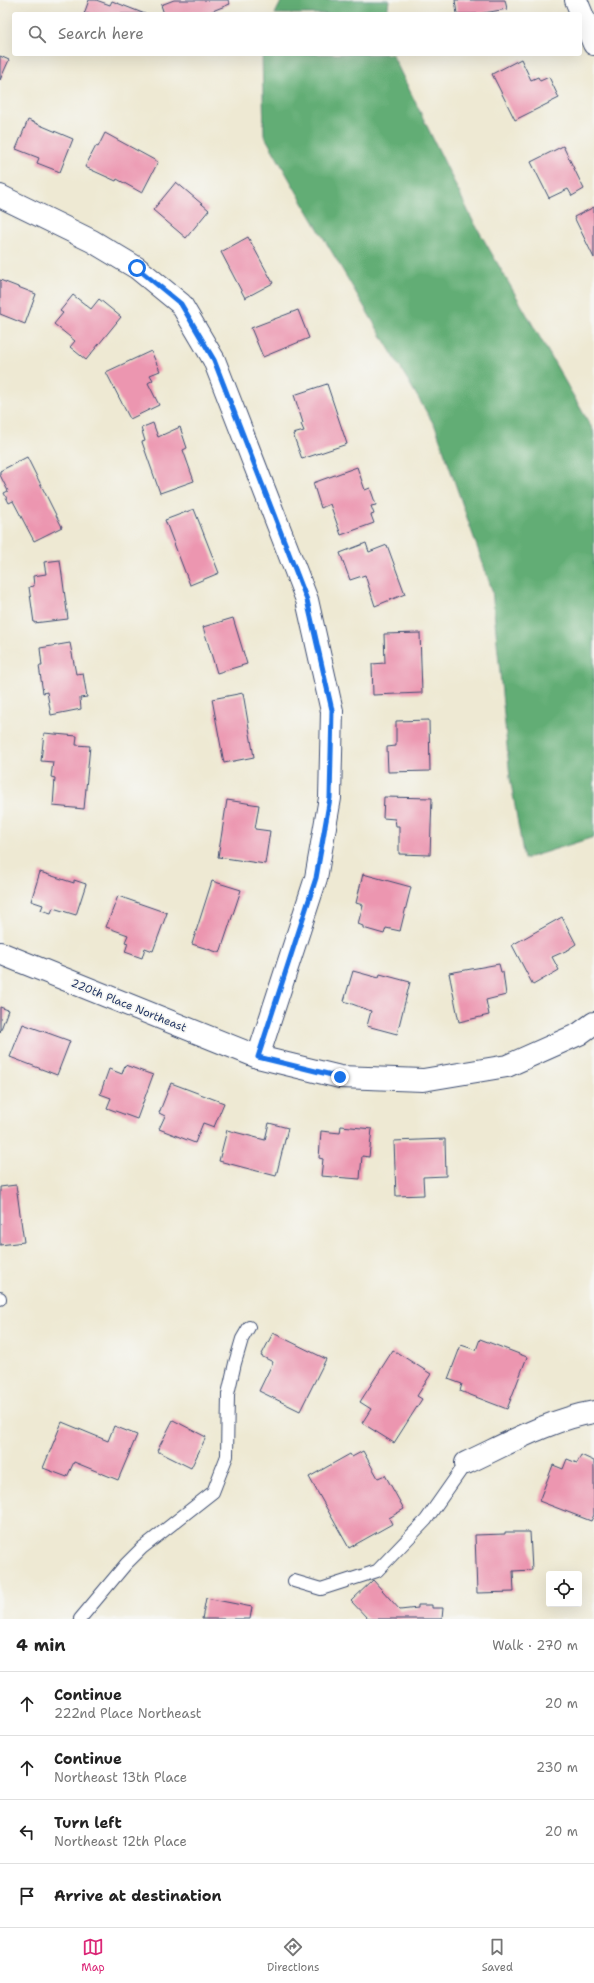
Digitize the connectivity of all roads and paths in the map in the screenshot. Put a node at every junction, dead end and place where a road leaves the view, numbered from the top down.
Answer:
1 (576, 0) edge
2 (581, 12) edge
3 (582, 15) edge
4 (594, 44) edge
5 (0, 196) edge
6 (0, 953) edge
7 (594, 1024) edge
8 (258, 1057) junction
9 (249, 1327) dead end
10 (594, 1412) edge
11 (466, 1464) joint
12 (294, 1581) dead end
13 (80, 1619) edge

1 - 2 street
3 - 4 street
5 - 8 street
6 - 8 street, 220th Place Northeast
7 - 8 street, 220th Place Northeast
9 - 13 lane
10 - 11 street
11 - 12 lane

